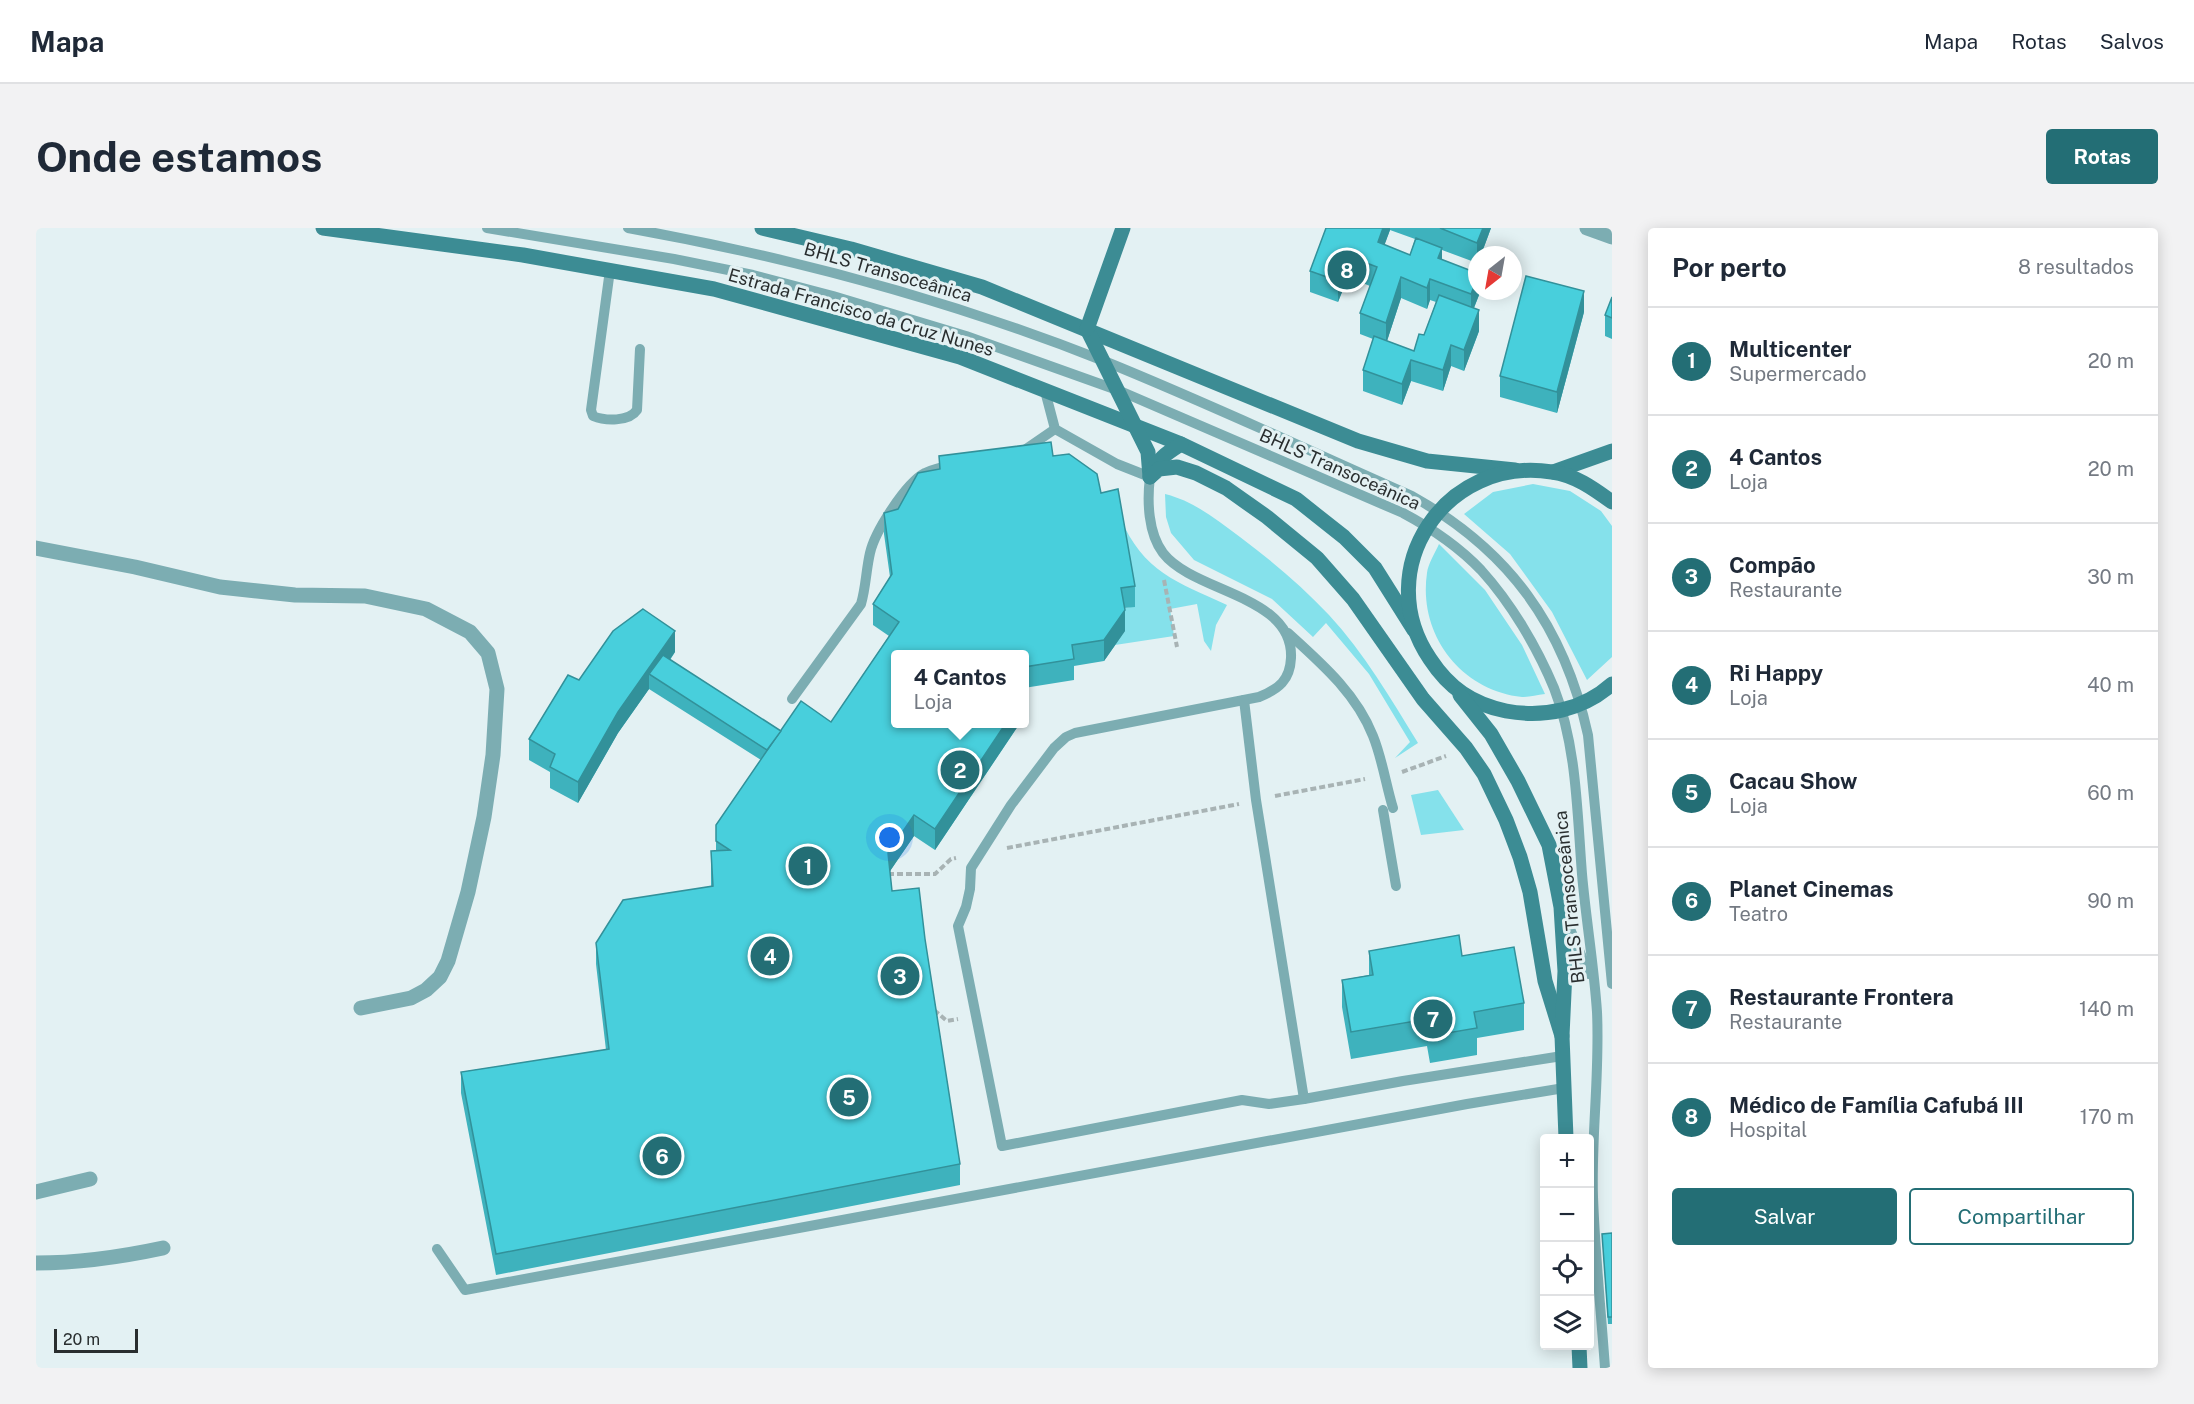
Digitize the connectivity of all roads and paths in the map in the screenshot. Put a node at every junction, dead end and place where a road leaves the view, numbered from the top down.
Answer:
1 (324, 228) edge
2 (487, 228) edge
3 (628, 228) edge
4 (762, 228) edge
5 (1123, 228) edge
6 (1587, 228) edge
7 (1612, 237) edge
8 (610, 270) junction
9 (1088, 329) junction
10 (640, 349) dead end
11 (1102, 360) junction
12 (1045, 391) junction
13 (1120, 391) junction
14 (1133, 424) junction
15 (1055, 429) junction
16 (1181, 444) junction
17 (1612, 451) edge
18 (1008, 456) edge
19 (962, 464) edge
20 (1515, 470) junction
21 (1553, 472) junction
22 (1196, 473) junction
23 (1150, 477) junction
24 (1612, 502) edge
25 (1438, 510) junction
26 (1427, 526) junction
27 (36, 548) edge
28 (1157, 575) dead end
29 (1285, 630) junction
30 (1414, 630) junction
31 (1177, 647) dead end
32 (1612, 684) edge
33 (1456, 690) junction
34 (792, 699) dead end
35 (1244, 700) junction
36 (1581, 704) junction
37 (1561, 711) junction
38 (1466, 748) junction
39 (1384, 776) junction
40 (1256, 800) junction
41 (980, 854) junction
42 (888, 874) edge
43 (1396, 886) dead end
44 (1561, 907) junction
45 (1612, 984) edge
46 (1595, 988) junction
47 (361, 1008) dead end
48 (1562, 1036) junction
49 (1563, 1056) junction
50 (1564, 1088) junction
51 (1304, 1099) junction
52 (1566, 1134) edge
53 (90, 1179) dead end
54 (36, 1192) edge
55 (163, 1248) dead end
56 (437, 1249) dead end
57 (36, 1263) edge
58 (1579, 1350) edge
59 (1580, 1368) edge
60 (1605, 1368) edge

1 - 8 main road, Estrada Francisco da Cruz Nunes
2 - 13 lane, BHLS Transoceânica
3 - 11 lane, BHLS Transoceânica
4 - 9 main road
5 - 9 main road
6 - 7 street
8 - 10 lane
8 - 12 main road, Estrada Francisco da Cruz Nunes
9 - 11 main road
9 - 20 main road
11 - 13 main road
11 - 25 lane, BHLS Transoceânica
12 - 14 main road, Estrada Francisco da Cruz Nunes
12 - 15 lane
13 - 14 main road
13 - 26 lane, BHLS Transoceânica
14 - 16 main road, Estrada Francisco da Cruz Nunes
14 - 23 main road
15 - 18 lane
15 - 23 lane
16 - 22 main road
16 - 23 main road
16 - 30 main road, Estrada Francisco da Cruz Nunes
17 - 21 main road
19 - 34 lane
20 - 21 main road
20 - 25 main road
21 - 24 main road
22 - 23 main road
22 - 38 main road
23 - 29 lane
25 - 26 main road
25 - 36 lane, BHLS Transoceânica
26 - 30 main road
26 - 37 lane, BHLS Transoceânica
27 - 47 street
28 - 31 path
29 - 35 lane
29 - 39 lane
30 - 33 main road
32 - 36 main road
33 - 37 main road
33 - 44 main road
35 - 40 lane
35 - 41 lane
36 - 37 main road
36 - 45 lane, BHLS Transoceânica
37 - 46 lane, BHLS Transoceânica
38 - 39 path
38 - 48 main road
39 - 40 path
39 - 43 lane
40 - 41 path
40 - 51 lane
41 - 42 path
41 - 51 lane
44 - 46 lane
44 - 48 main road
46 - 60 lane, BHLS Transoceânica
48 - 49 main road
49 - 50 main road
49 - 51 lane
50 - 52 main road
50 - 56 lane
53 - 54 street
55 - 57 street
58 - 59 main road

